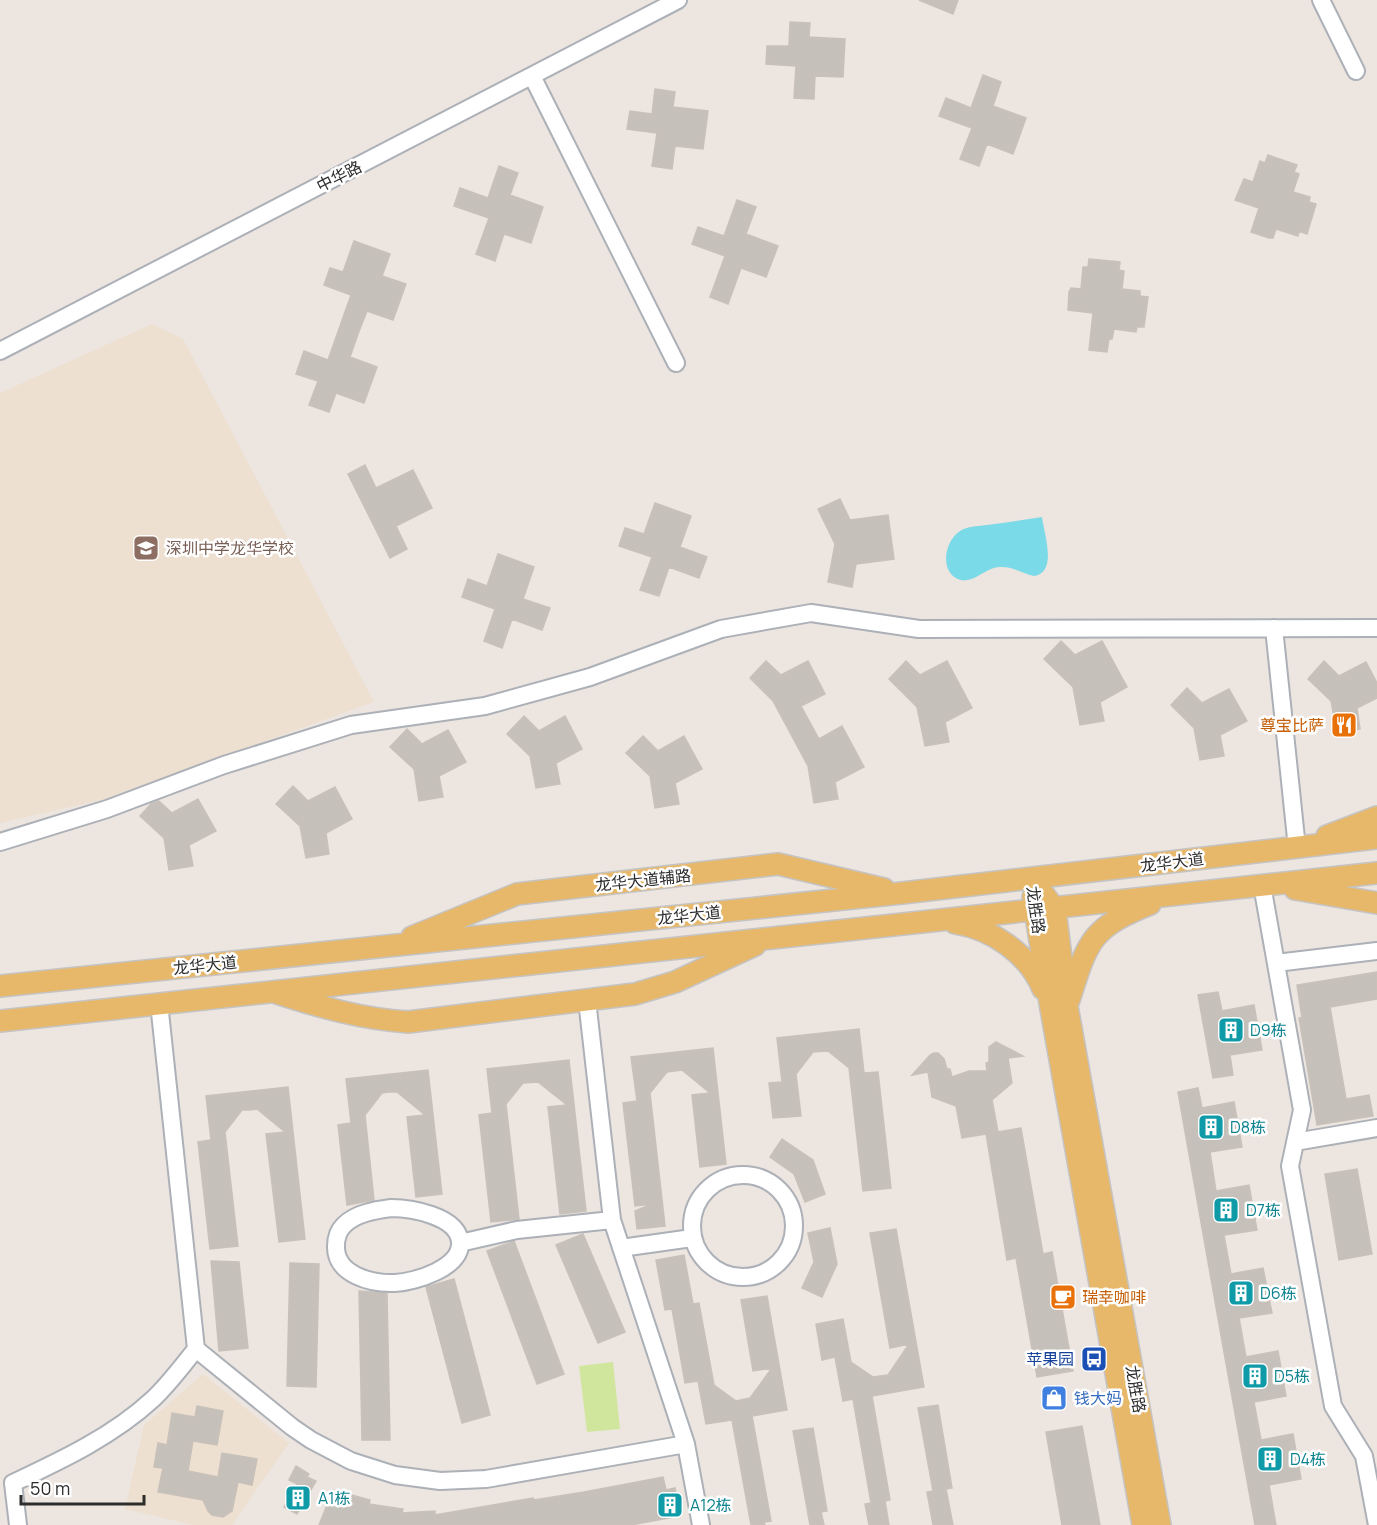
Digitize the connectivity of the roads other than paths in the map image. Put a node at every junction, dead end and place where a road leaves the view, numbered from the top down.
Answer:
1 (678, 0) edge
2 (1321, 0) edge
3 (1356, 71) dead end
4 (532, 76) junction
5 (0, 351) edge
6 (676, 363) dead end
7 (1274, 628) junction
8 (1377, 628) edge
9 (1377, 818) edge
10 (1377, 838) edge
11 (0, 842) edge
12 (1297, 848) junction
13 (1377, 873) edge
14 (1031, 879) junction
15 (1263, 885) junction
16 (902, 893) junction
17 (1170, 896) junction
18 (1377, 903) edge
19 (1045, 909) junction
20 (936, 920) junction
21 (771, 937) junction
22 (390, 946) junction
23 (1377, 951) edge
24 (1276, 963) junction
25 (0, 986) edge
26 (270, 991) junction
27 (587, 1000) junction
28 (159, 1003) junction
29 (1059, 1007) junction
30 (0, 1021) edge
31 (1377, 1128) edge
32 (1295, 1142) junction
33 (612, 1220) junction
34 (692, 1238) junction
35 (460, 1243) junction
36 (621, 1248) junction
37 (196, 1349) junction
38 (686, 1444) junction
39 (18, 1525) edge
40 (701, 1525) edge
41 (1143, 1525) edge
42 (1160, 1525) edge
43 (1377, 1525) edge

1 - 4 street, 中华路
2 - 3 street
4 - 5 street, 中华路
4 - 6 street
7 - 8 street
7 - 11 street
7 - 12 street
9 - 12 main road
10 - 12 main road, 龙华大道
12 - 14 main road, 龙华大道
13 - 15 main road, 龙华大道
14 - 16 main road, 龙华大道
14 - 19 main road, 龙胜路
15 - 17 main road, 龙华大道
15 - 18 main road
15 - 24 street
16 - 22 main road, 龙华大道
16 - 22 main road, 龙华大道辅路
17 - 19 main road, 龙华大道
17 - 29 main road
19 - 20 main road, 龙华大道
19 - 29 main road, 龙胜路
20 - 21 main road, 龙华大道
20 - 29 main road
21 - 26 main road, 龙华大道
21 - 27 main road
22 - 25 main road, 龙华大道
23 - 24 street
24 - 32 street
26 - 27 main road
26 - 28 main road, 龙华大道
27 - 33 street
28 - 30 main road, 龙华大道
28 - 37 street
29 - 41 main road, 龙胜路
29 - 42 main road, 龙胜路
31 - 32 street
32 - 43 street
33 - 35 street
33 - 36 street
34 - 34 street
34 - 36 street
35 - 35 street
36 - 38 street
37 - 38 street
37 - 39 street
38 - 40 street

